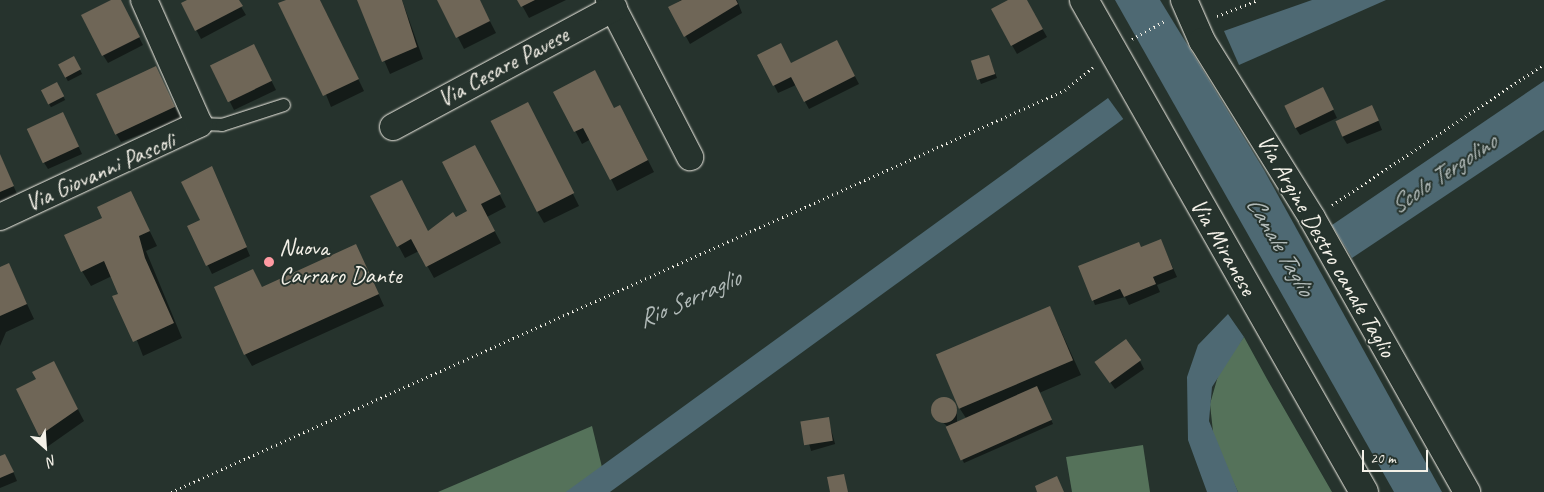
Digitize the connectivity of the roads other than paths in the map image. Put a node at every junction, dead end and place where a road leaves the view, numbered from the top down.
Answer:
1 (144, 0) edge
2 (1084, 0) edge
3 (612, 4) edge
4 (1177, 9) edge
5 (284, 105) dead end
6 (199, 124) junction
7 (393, 126) dead end
8 (690, 157) dead end
9 (0, 217) edge
10 (1364, 492) edge
11 (1467, 492) edge

1 - 6 street
2 - 10 main road, Via Miranese
3 - 7 street, Via Cesare Pavese
3 - 8 street, Via Cesare Pavese
4 - 11 street, Via Argine Destro canale Taglio
5 - 6 lane
6 - 9 street, Via Giovanni Pascoli

